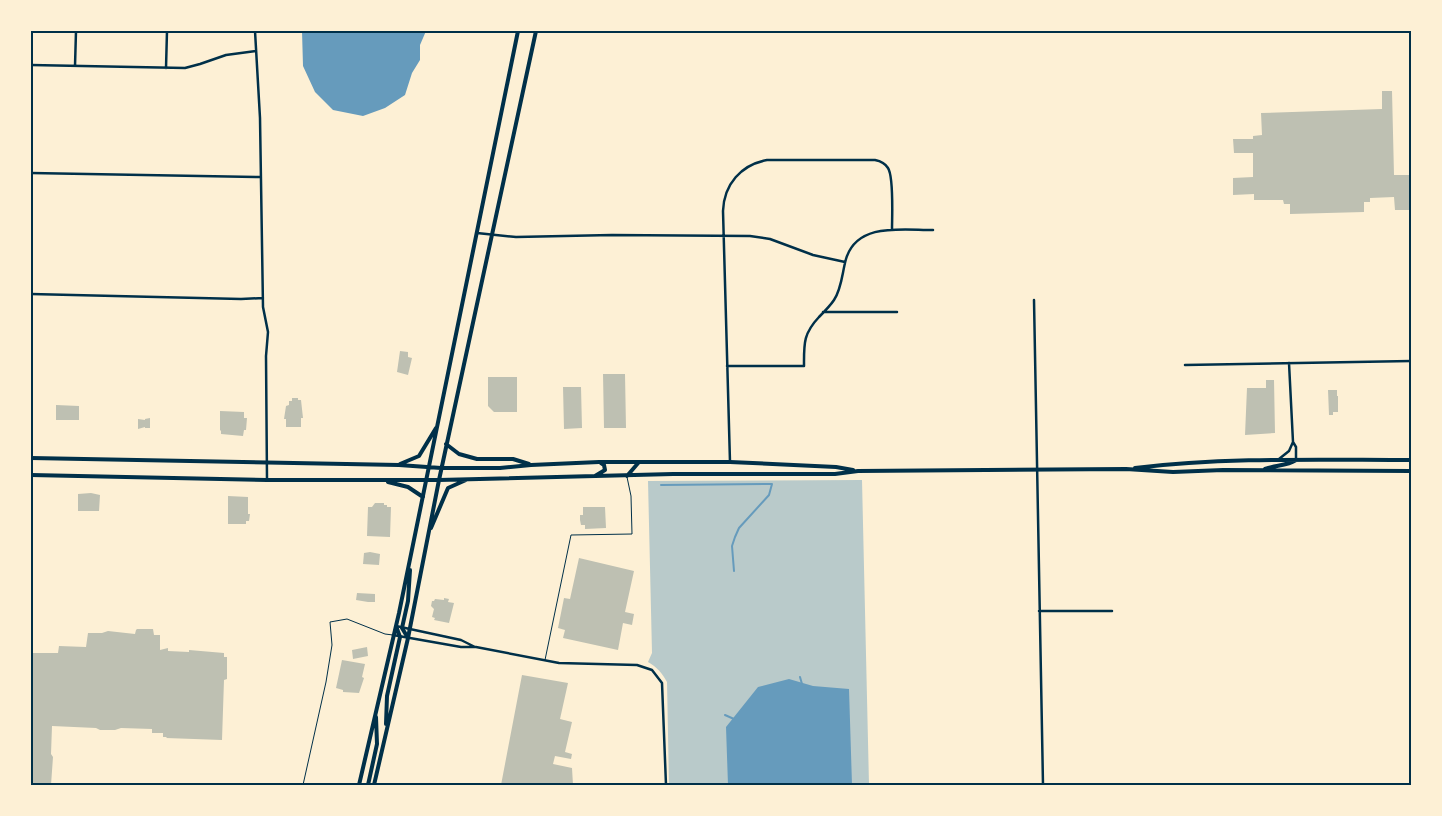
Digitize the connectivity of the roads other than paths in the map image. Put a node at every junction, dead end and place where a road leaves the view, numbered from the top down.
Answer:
1 (76, 31) edge
2 (166, 31) edge
3 (255, 31) edge
4 (518, 31) edge
5 (536, 31) edge
6 (256, 51) junction
7 (31, 65) edge
8 (75, 66) junction
9 (166, 68) junction
10 (31, 173) edge
11 (261, 177) junction
12 (892, 230) junction
13 (933, 230) dead end
14 (477, 234) junction
15 (493, 235) junction
16 (723, 235) junction
17 (845, 262) junction
18 (31, 294) edge
19 (263, 298) junction
20 (1034, 300) dead end
21 (824, 312) junction
22 (897, 312) dead end
23 (1411, 361) edge
24 (1289, 363) junction
25 (1185, 365) dead end
26 (727, 366) junction
27 (438, 426) junction
28 (1293, 442) junction
29 (446, 444) junction
30 (31, 458) edge
31 (1279, 459) junction
32 (1296, 460) junction
33 (1411, 460) edge
34 (599, 462) junction
35 (639, 462) junction
36 (730, 462) junction
37 (266, 463) junction
38 (399, 465) junction
39 (531, 465) junction
40 (429, 468) junction
41 (441, 468) junction
42 (1126, 469) junction
43 (1037, 470) junction
44 (1262, 470) junction
45 (858, 471) junction
46 (1411, 471) edge
47 (31, 475) edge
48 (627, 476) junction
49 (593, 477) junction
50 (469, 479) junction
51 (267, 480) junction
52 (381, 480) junction
53 (426, 480) junction
54 (439, 480) junction
55 (423, 497) junction
56 (428, 537) junction
57 (410, 557) junction
58 (1039, 611) junction
59 (1112, 611) dead end
60 (396, 626) junction
61 (402, 628) junction
62 (409, 629) junction
63 (393, 635) junction
64 (400, 636) junction
65 (408, 638) junction
66 (476, 647) junction
67 (545, 661) junction
68 (376, 712) junction
69 (386, 733) junction
70 (303, 785) edge
71 (359, 785) edge
72 (368, 785) edge
73 (374, 785) edge
74 (666, 785) edge
75 (1043, 785) edge

1 - 8 street
2 - 9 street
3 - 6 street
4 - 14 main road
5 - 15 main road
6 - 9 street
6 - 11 street
7 - 8 street
8 - 9 street
10 - 11 street
11 - 19 street
12 - 13 street
12 - 16 street
12 - 17 street
14 - 15 street
14 - 27 main road
15 - 16 street
15 - 29 main road
16 - 17 street
16 - 26 street
17 - 21 street
18 - 19 street
19 - 37 street
20 - 43 street
21 - 22 street
21 - 26 street
23 - 24 street
24 - 25 street
24 - 28 street
26 - 36 street
27 - 38 main road
27 - 40 main road
28 - 31 street
28 - 32 street
29 - 39 main road
29 - 41 main road
30 - 37 main road
31 - 32 main road
31 - 42 main road
32 - 33 main road
32 - 44 main road
34 - 35 main road
34 - 39 main road
34 - 49 main road
35 - 36 main road
35 - 48 main road
36 - 45 main road
37 - 38 main road
37 - 51 street
38 - 40 main road
39 - 41 main road
40 - 41 main road
40 - 53 main road
41 - 54 main road
42 - 43 main road
42 - 44 main road
43 - 45 main road
43 - 58 street
44 - 46 main road
45 - 48 main road
47 - 51 main road
48 - 49 main road
48 - 67 lane
49 - 50 main road
50 - 54 main road
50 - 56 main road
51 - 52 main road
52 - 53 main road
52 - 55 main road
53 - 54 main road
53 - 55 main road
54 - 56 main road
55 - 57 main road
56 - 62 main road
57 - 60 main road
57 - 61 main road
58 - 59 street
58 - 75 street
60 - 61 street
60 - 63 main road
60 - 64 main road
61 - 62 street
61 - 65 main road
62 - 65 main road
62 - 66 street
63 - 64 street
63 - 68 main road
63 - 70 lane
64 - 65 street
64 - 69 main road
65 - 66 street
65 - 69 main road
66 - 67 street
67 - 74 street
68 - 71 main road
68 - 72 main road
69 - 73 main road

